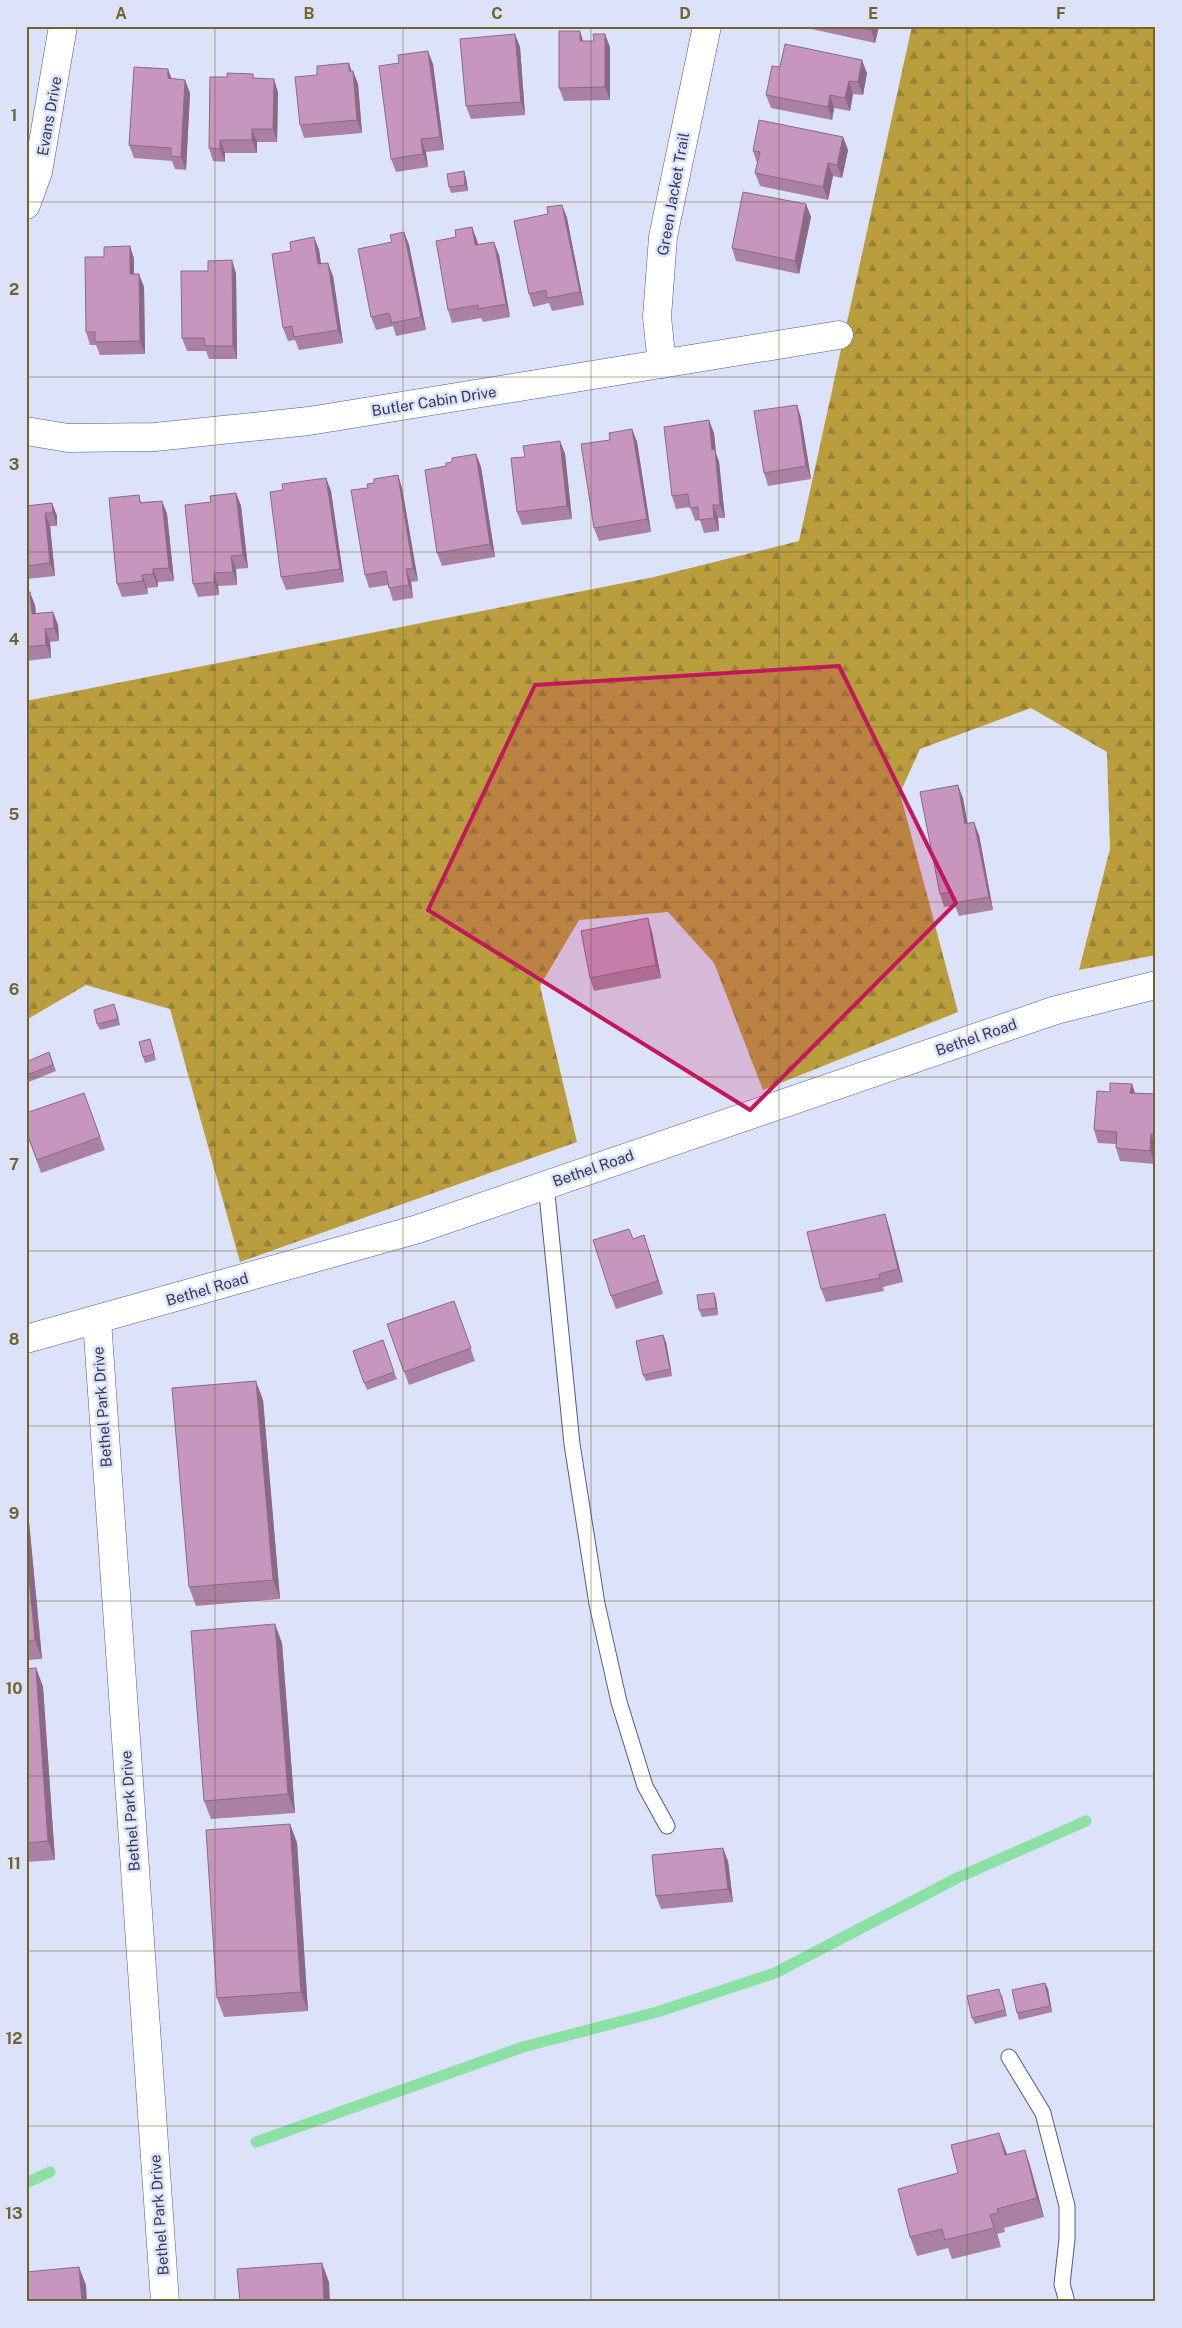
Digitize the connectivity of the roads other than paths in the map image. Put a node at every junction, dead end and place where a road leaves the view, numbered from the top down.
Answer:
1 (63, 26) edge
2 (707, 26) edge
3 (26, 205) edge
4 (839, 335) dead end
5 (662, 364) junction
6 (26, 431) edge
7 (1156, 985) edge
8 (546, 1184) junction
9 (96, 1320) junction
10 (26, 1339) edge
11 (667, 1826) dead end
12 (1009, 2057) dead end
13 (165, 2302) edge
14 (1067, 2302) edge

1 - 3 street, Evans Drive
2 - 5 street, Green Jacket Trail
4 - 5 street, Butler Cabin Drive
5 - 6 street, Butler Cabin Drive
7 - 8 street, Bethel Road
8 - 9 street, Bethel Road
8 - 11 lane
9 - 10 street, Bethel Road
9 - 13 street, Bethel Park Drive
12 - 14 lane

